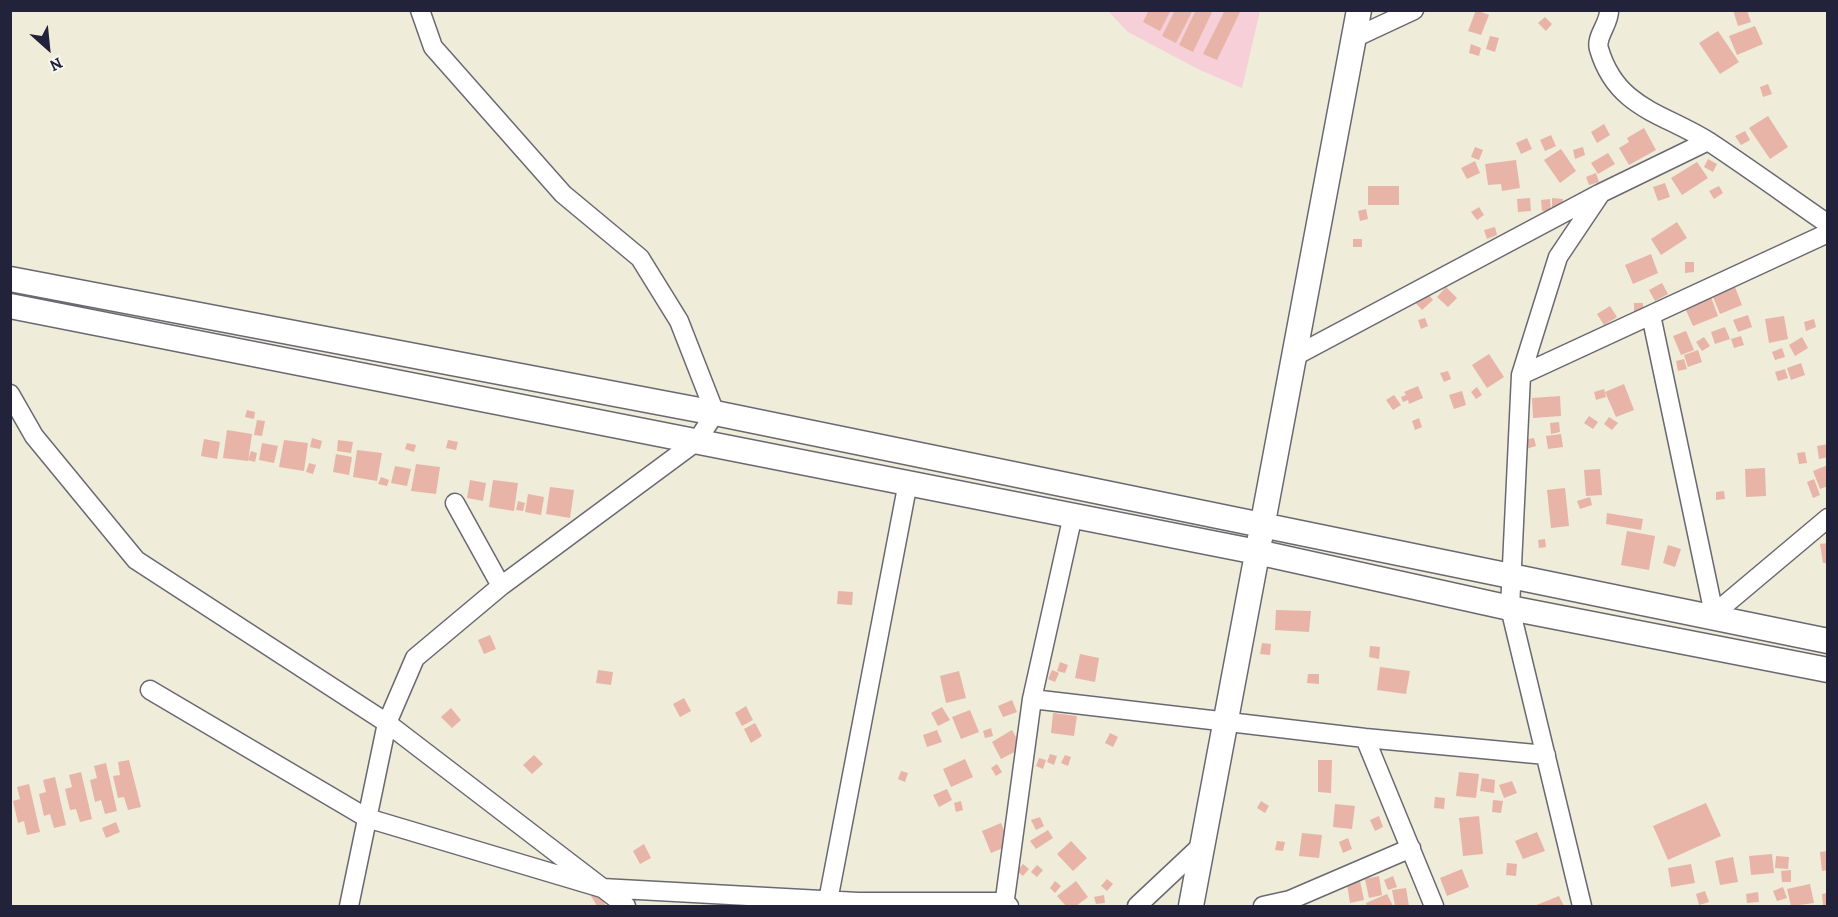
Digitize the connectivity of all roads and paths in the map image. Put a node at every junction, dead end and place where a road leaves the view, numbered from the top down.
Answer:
1 (420, 10) edge
2 (1359, 10) edge
3 (1414, 10) edge
4 (1609, 10) edge
5 (1354, 38) junction
6 (1708, 141) junction
7 (1601, 193) junction
8 (1827, 224) edge
9 (1827, 233) edge
10 (10, 279) edge
11 (10, 306) edge
12 (1651, 315) junction
13 (322, 338) junction
14 (1295, 356) junction
15 (316, 365) junction
16 (1521, 375) junction
17 (10, 394) edge
18 (716, 413) junction
19 (698, 441) junction
20 (908, 482) junction
21 (454, 503) dead end
22 (1073, 515) junction
23 (1827, 518) edge
24 (1262, 525) junction
25 (1257, 552) junction
26 (1513, 574) junction
27 (501, 586) junction
28 (1510, 608) junction
29 (1711, 616) junction
30 (1827, 641) edge
31 (1827, 670) edge
32 (150, 690) dead end
33 (1032, 699) junction
34 (1225, 721) junction
35 (387, 723) junction
36 (1365, 738) junction
37 (1546, 755) junction
38 (368, 819) junction
39 (1203, 844) junction
40 (1412, 848) junction
41 (602, 888) junction
42 (1291, 903) edge
43 (827, 904) edge
44 (1006, 905) edge
45 (349, 906) edge
46 (626, 906) edge
47 (1137, 906) edge
48 (1191, 906) edge
49 (1263, 906) edge
50 (1434, 906) edge
51 (1582, 906) edge

1 - 18 street
2 - 5 street
3 - 5 street
4 - 6 street
5 - 14 street
6 - 7 street
6 - 8 street
7 - 14 street
7 - 16 street
9 - 12 street
10 - 13 street
11 - 15 street
12 - 16 street
12 - 29 street
13 - 15 street
13 - 18 street
14 - 24 street
15 - 19 street
16 - 26 street
17 - 35 street
18 - 19 street
18 - 24 street
19 - 20 street
19 - 27 street
20 - 22 street
20 - 43 street
21 - 27 street
22 - 25 street
22 - 33 street
23 - 29 street
24 - 25 street
24 - 26 street
25 - 28 street
25 - 34 street
26 - 28 street
26 - 29 street
27 - 35 street
28 - 31 street
28 - 37 street
29 - 30 street
32 - 38 street
33 - 34 street
33 - 44 street
34 - 36 street
34 - 39 street
35 - 38 street
35 - 41 street
36 - 37 street
36 - 40 street
37 - 51 street
38 - 41 street
38 - 45 street
39 - 47 street
39 - 48 street
40 - 42 street
40 - 50 street
41 - 43 street
41 - 46 street
42 - 49 street
43 - 44 street

